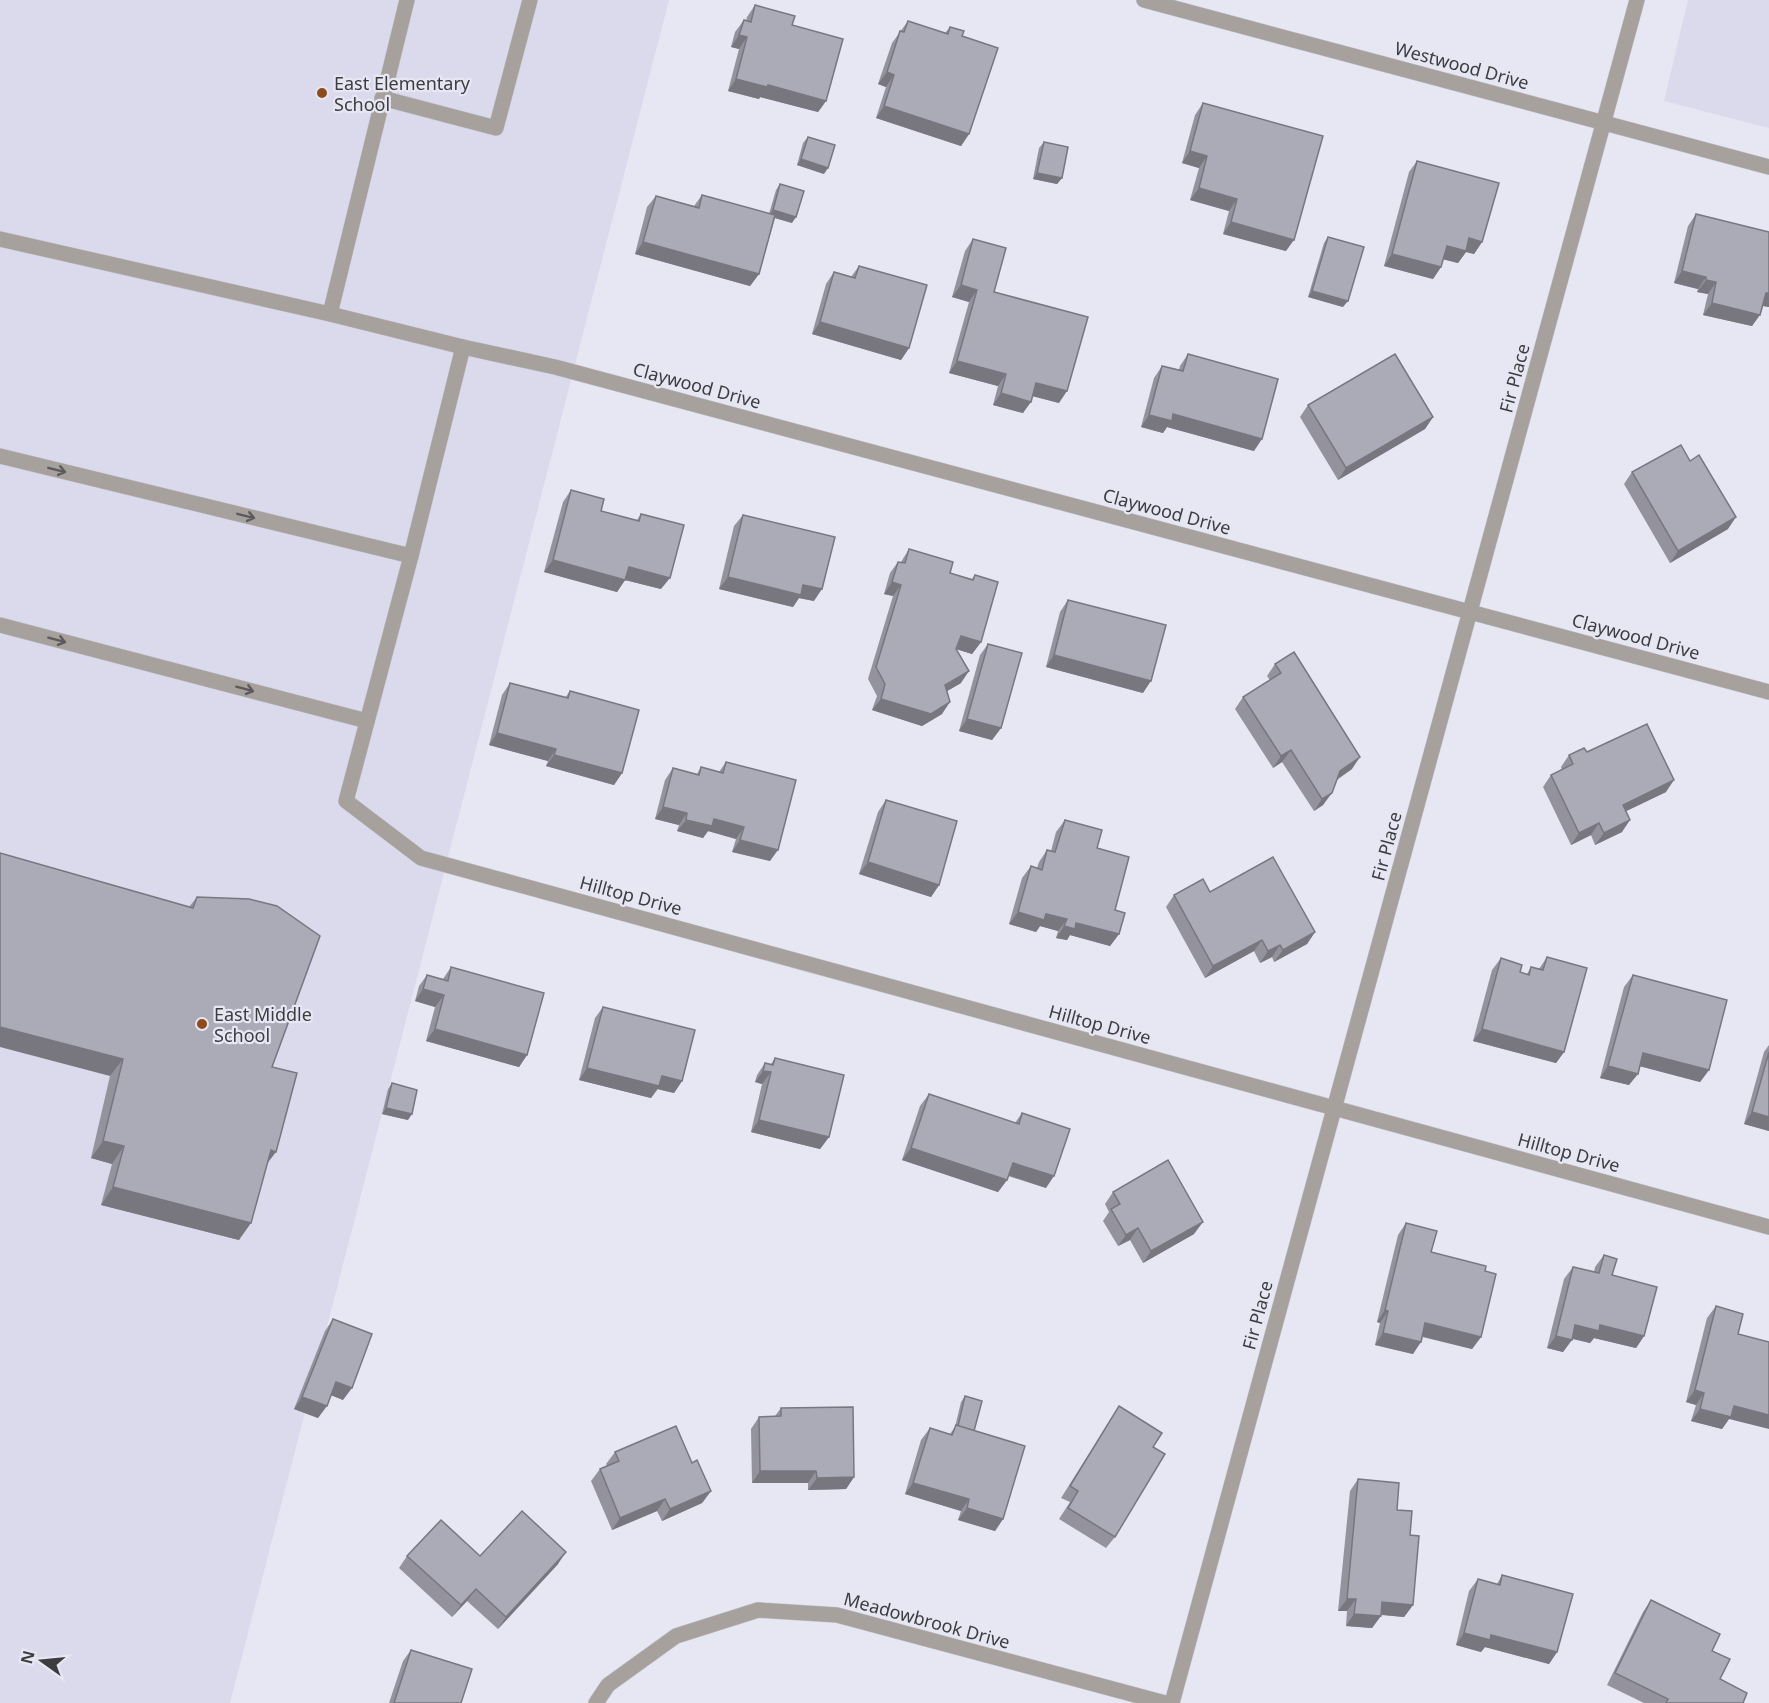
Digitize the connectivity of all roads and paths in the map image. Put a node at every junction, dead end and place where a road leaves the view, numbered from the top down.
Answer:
1 (407, 0) edge
2 (530, 0) edge
3 (1144, 0) edge
4 (1637, 0) edge
5 (382, 98) junction
6 (1604, 123) junction
7 (1769, 167) edge
8 (0, 238) edge
9 (330, 314) junction
10 (463, 346) junction
11 (0, 456) edge
12 (411, 556) junction
13 (1471, 612) junction
14 (0, 625) edge
15 (1769, 692) edge
16 (367, 721) junction
17 (1334, 1108) junction
18 (1769, 1227) edge
19 (596, 1703) edge
20 (1165, 1703) edge
21 (1172, 1703) edge

1 - 5 street
2 - 5 street
3 - 6 street, Westwood Drive
4 - 6 street, Fir Place
5 - 9 street
6 - 7 street, Westwood Drive
6 - 13 street, Fir Place
8 - 9 street, Claywood Drive
9 - 10 street, Claywood Drive
10 - 12 street
10 - 13 street, Claywood Drive
11 -> 12 street
12 - 16 street
13 - 15 street, Claywood Drive
13 - 17 street, Fir Place
14 -> 16 street
16 - 17 street, Hilltop Drive
17 - 18 street, Hilltop Drive
17 - 21 street, Fir Place
19 - 20 street, Meadowbrook Drive

